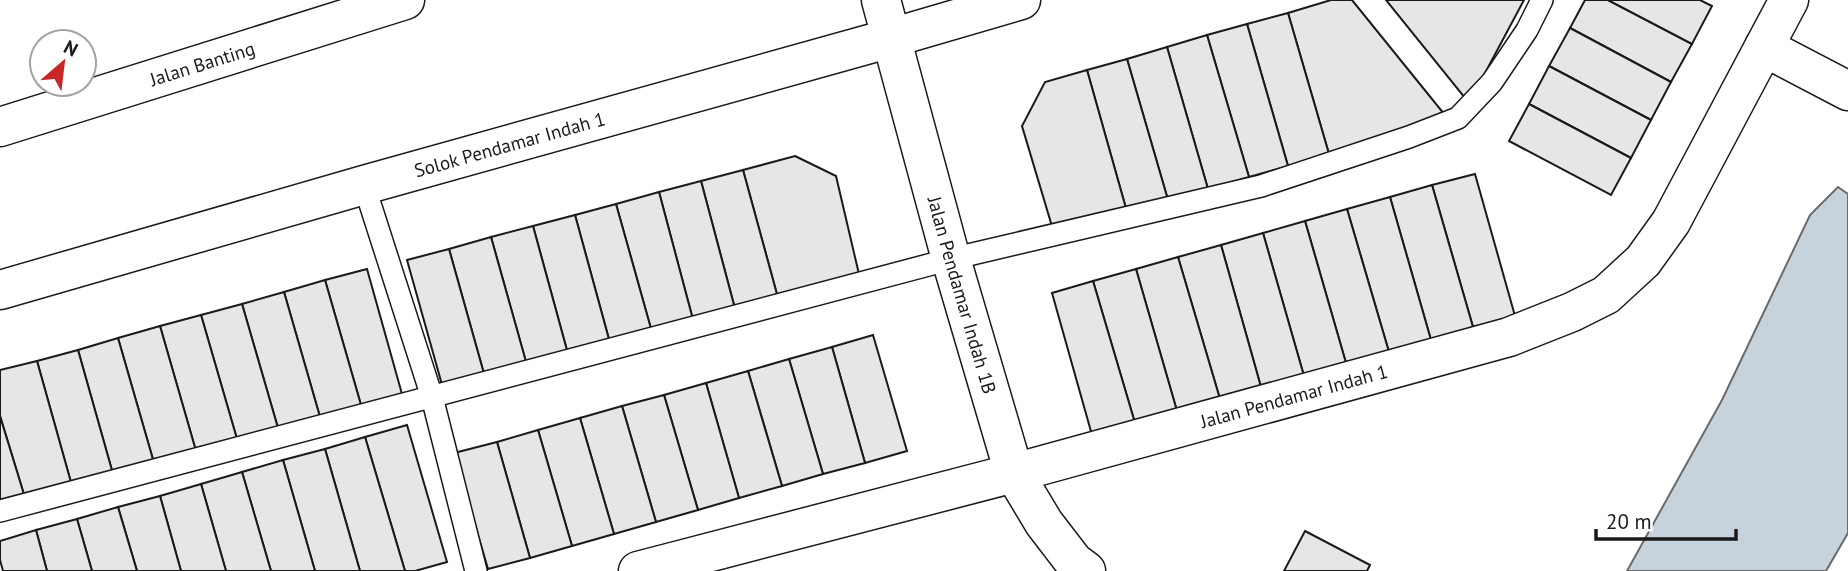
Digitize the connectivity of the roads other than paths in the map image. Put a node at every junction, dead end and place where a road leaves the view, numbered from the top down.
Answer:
1 (405, 0) edge
2 (881, 0) edge
3 (1021, 0) edge
4 (1542, 0) edge
5 (1789, 0) edge
6 (891, 38) junction
7 (1764, 47) junction
8 (1848, 91) edge
9 (0, 127) edge
10 (364, 185) junction
11 (951, 259) junction
12 (0, 290) edge
13 (432, 397) junction
14 (1014, 473) junction
15 (0, 511) edge
16 (476, 571) edge
17 (638, 571) edge
18 (1086, 571) edge

1 - 9 street, Jalan Banting
2 - 6 street, Jalan Pendamar Indah 1B
3 - 6 street, Solok Pendamar Indah 1
4 - 11 lane
5 - 7 street, Jalan Pendamar Indah 1
6 - 10 street, Solok Pendamar Indah 1
6 - 11 street, Jalan Pendamar Indah 1B
7 - 8 street
7 - 14 street, Jalan Pendamar Indah 1
10 - 12 street, Solok Pendamar Indah 1
10 - 13 lane
11 - 13 lane
11 - 14 street, Jalan Pendamar Indah 1B
13 - 15 lane
13 - 16 lane
14 - 17 street, Jalan Pendamar Indah 1
14 - 18 street, Jalan Pendamar Indah 1B

